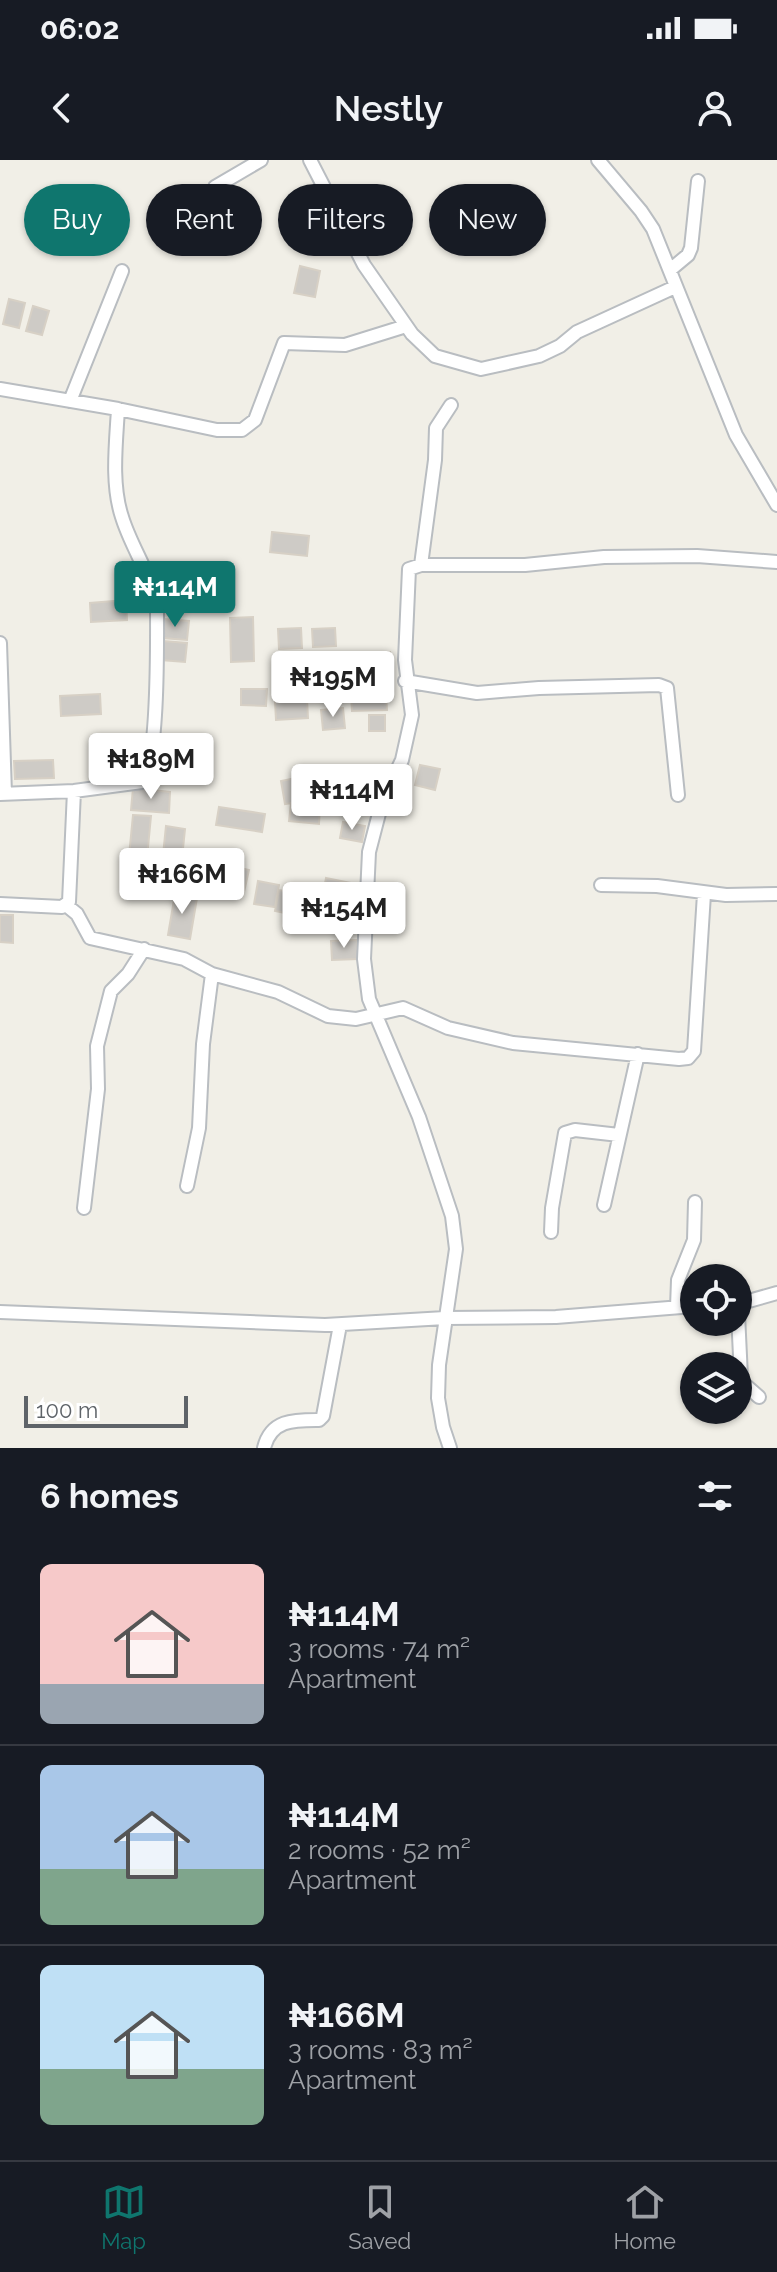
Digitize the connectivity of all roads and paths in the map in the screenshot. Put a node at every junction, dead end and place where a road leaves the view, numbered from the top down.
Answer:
1 (261, 160) edge
2 (310, 160) edge
3 (598, 160) edge
4 (698, 181) dead end
5 (220, 184) edge
6 (670, 270) junction
7 (122, 271) dead end
8 (675, 287) junction
9 (406, 326) junction
10 (0, 389) edge
11 (70, 401) junction
12 (451, 405) dead end
13 (118, 409) junction
14 (777, 474) edge
15 (763, 480) junction
16 (777, 505) edge
17 (777, 562) edge
18 (421, 565) junction
19 (0, 643) edge
20 (405, 681) junction
21 (74, 791) junction
22 (2, 794) edge
23 (678, 795) dead end
24 (601, 885) dead end
25 (704, 894) junction
26 (777, 894) edge
27 (0, 904) edge
28 (66, 905) junction
29 (144, 949) junction
30 (212, 974) junction
31 (375, 1013) junction
32 (638, 1054) junction
33 (619, 1135) junction
34 (187, 1186) dead end
35 (695, 1202) dead end
36 (604, 1205) dead end
37 (84, 1208) dead end
38 (551, 1232) dead end
39 (777, 1293) edge
40 (752, 1300) edge
41 (677, 1307) junction
42 (680, 1307) edge
43 (0, 1312) edge
44 (445, 1318) junction
45 (340, 1325) junction
46 (739, 1336) edge
47 (759, 1397) dead end
48 (264, 1448) edge
49 (450, 1448) edge

1 - 5 street
2 - 9 street
3 - 6 street
4 - 6 street
6 - 8 street
7 - 11 street
8 - 9 street
8 - 15 street
9 - 13 street
10 - 11 street
11 - 13 street
12 - 18 street
13 - 21 street
14 - 15 street
15 - 16 street
17 - 18 street
18 - 20 street
19 - 22 street
20 - 23 street
20 - 31 street
21 - 22 street
21 - 28 street
24 - 25 street
25 - 26 street
25 - 32 street
27 - 28 street
28 - 29 street
29 - 30 street
29 - 37 street
30 - 31 street
30 - 34 street
31 - 32 street
31 - 44 street
32 - 33 street
33 - 36 street
33 - 38 street
35 - 41 street
39 - 40 street
41 - 42 street
41 - 44 street
43 - 45 street
44 - 45 street
44 - 49 street
45 - 48 street
46 - 47 street

